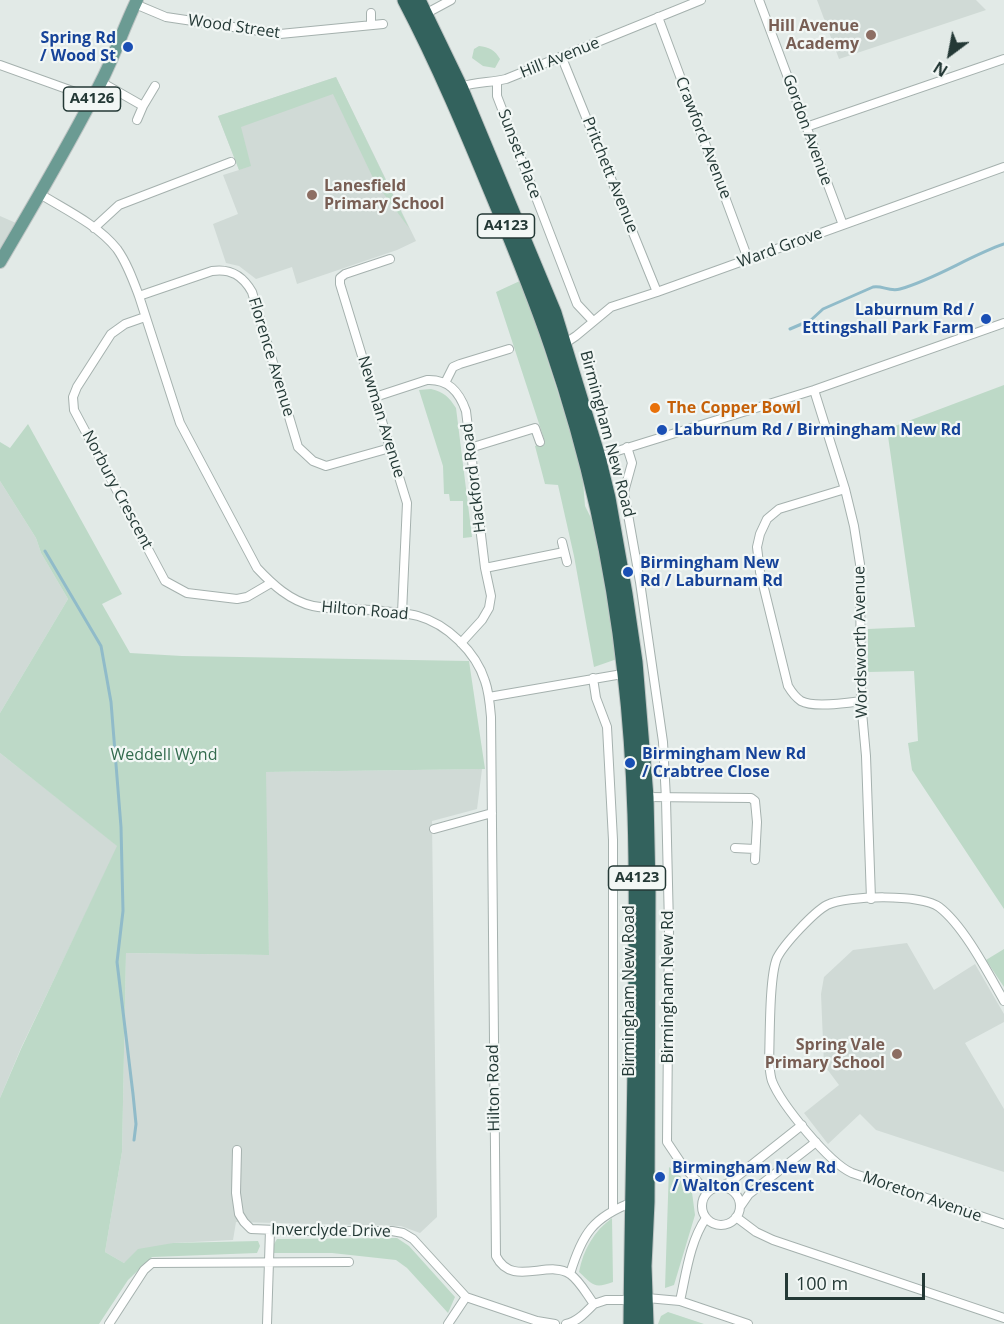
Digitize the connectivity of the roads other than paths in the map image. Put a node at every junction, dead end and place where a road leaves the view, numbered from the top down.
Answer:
1 (405, 0) edge
2 (451, 0) edge
3 (700, 0) edge
4 (759, 0) edge
5 (136, 2) edge
6 (419, 11) edge
7 (371, 13) dead end
8 (658, 18) junction
9 (383, 24) dead end
10 (371, 25) junction
11 (562, 57) junction
12 (1004, 59) edge
13 (0, 65) edge
14 (101, 82) junction
15 (497, 82) junction
16 (155, 86) dead end
17 (460, 87) junction
18 (92, 98) junction
19 (143, 106) junction
20 (137, 120) dead end
21 (806, 127) junction
22 (231, 162) dead end
23 (1004, 167) edge
24 (40, 194) junction
25 (843, 225) junction
26 (94, 228) junction
27 (390, 259) dead end
28 (748, 259) junction
29 (0, 262) edge
30 (657, 292) junction
31 (139, 296) junction
32 (145, 317) junction
33 (593, 321) junction
34 (1004, 322) edge
35 (558, 346) junction
36 (509, 349) dead end
37 (445, 382) junction
38 (814, 390) junction
39 (375, 397) junction
40 (540, 442) dead end
41 (627, 447) junction
42 (390, 448) junction
43 (470, 448) junction
44 (592, 459) junction
45 (845, 489) junction
46 (562, 542) dead end
47 (564, 552) junction
48 (567, 562) dead end
49 (484, 568) junction
50 (271, 583) junction
51 (402, 613) junction
52 (461, 643) junction
53 (631, 672) junction
54 (593, 678) junction
55 (489, 697) junction
56 (861, 701) junction
57 (646, 797) junction
58 (666, 799) junction
59 (492, 813) junction
60 (434, 829) dead end
61 (735, 848) dead end
62 (755, 849) junction
63 (755, 860) dead end
64 (871, 899) junction
65 (1004, 1001) edge
66 (802, 1125) junction
67 (816, 1142) junction
68 (237, 1150) dead end
69 (719, 1187) junction
70 (707, 1192) junction
71 (633, 1202) junction
72 (740, 1207) junction
73 (613, 1210) junction
74 (736, 1217) junction
75 (706, 1218) junction
76 (1004, 1224) edge
77 (270, 1230) junction
78 (268, 1261) junction
79 (349, 1262) dead end
80 (570, 1274) junction
81 (466, 1297) junction
82 (639, 1299) junction
83 (680, 1301) junction
84 (594, 1304) junction
85 (1004, 1318) edge
86 (537, 1322) edge
87 (109, 1324) edge
88 (267, 1324) edge
89 (448, 1324) edge
90 (555, 1324) edge
91 (566, 1324) edge
92 (631, 1324) edge
93 (646, 1324) edge
94 (748, 1324) edge

1 - 6 highway, Birmingham New Road / A4123
2 - 6 street
3 - 8 street, Hill Avenue
4 - 21 street, Gordon Avenue
5 - 10 street, Wood Street
5 - 14 main road, A4126
6 - 17 highway, Birmingham New Road / A4123
6 - 35 highway, Birmingham New Road / A4123
7 - 10 street
8 - 11 street, Hill Avenue
8 - 28 street, Crawford Avenue
9 - 10 street, Wood Street
11 - 15 street, Hill Avenue
11 - 30 street, Pritchett Avenue
12 - 21 street
13 - 18 street
14 - 18 main road, A4126
14 - 19 street
15 - 17 street, Hill Avenue
15 - 33 street, Sunset Place
16 - 19 street
17 - 35 highway, Birmingham New Road / A4123
18 - 24 main road, A4126
19 - 20 street
21 - 25 street, Gordon Avenue
22 - 26 street
23 - 25 street, Ward Grove
24 - 26 street, Hilton Road
24 - 29 main road, A4126
25 - 28 street, Ward Grove
26 - 31 street, Hilton Road
27 - 39 street, Newman Avenue
28 - 30 street, Ward Grove
30 - 33 street, Ward Grove
31 - 32 street, Hilton Road
31 - 42 street, Florence Avenue
32 - 50 street, Hilton Road
32 - 50 street, Norbury Crescent
33 - 35 street, Ward Grove
34 - 38 street
35 - 44 highway, Birmingham New Road / A4123
36 - 37 street
37 - 39 street
37 - 43 street, Hackford Road
38 - 41 street
38 - 45 street, Wordsworth Avenue
39 - 42 street, Newman Avenue
40 - 43 street
41 - 44 street
41 - 58 street, Birmingham New Rd
42 - 51 street, Newman Avenue
43 - 49 street, Hackford Road
44 - 53 highway, Birmingham New Road / A4123
45 - 56 street, Wordsworth Avenue
45 - 56 street
46 - 47 street
47 - 48 street
47 - 49 street
49 - 52 street, Hackford Road
50 - 51 street, Hilton Road
51 - 52 street, Hilton Road
52 - 55 street, Hilton Road
53 - 54 street
53 - 57 highway, Birmingham New Road / A4123
53 - 71 highway, Birmingham New Road / A4123
54 - 55 street
54 - 73 street
55 - 59 street, Hilton Road
56 - 64 street, Wordsworth Avenue
57 - 58 street
57 - 82 highway, Birmingham New Road / A4123
58 - 62 street
58 - 70 street, Birmingham New Rd
59 - 60 street
59 - 80 street, Hilton Road
61 - 62 street
62 - 63 street
64 - 65 street, Moreton Avenue
64 - 66 street, Moreton Avenue
66 - 67 street, Moreton Avenue
66 - 69 street
67 - 72 street
67 - 76 street, Moreton Avenue
68 - 77 street, Inverclyde Drive
69 - 70 street
69 - 72 street
70 - 75 street
71 - 73 street
71 - 82 highway, Birmingham New Road / A4123
72 - 74 street
73 - 80 street
74 - 75 street
74 - 85 street
75 - 83 street
77 - 78 street
77 - 81 street, Inverclyde Drive
78 - 79 street
78 - 87 street
78 - 88 street
80 - 84 street
81 - 86 street
81 - 89 street
82 - 83 street
82 - 84 street
82 - 92 highway, Birmingham New Road / A4123
82 - 93 highway, Birmingham New Road / A4123
83 - 94 street
84 - 91 street
86 - 90 street

